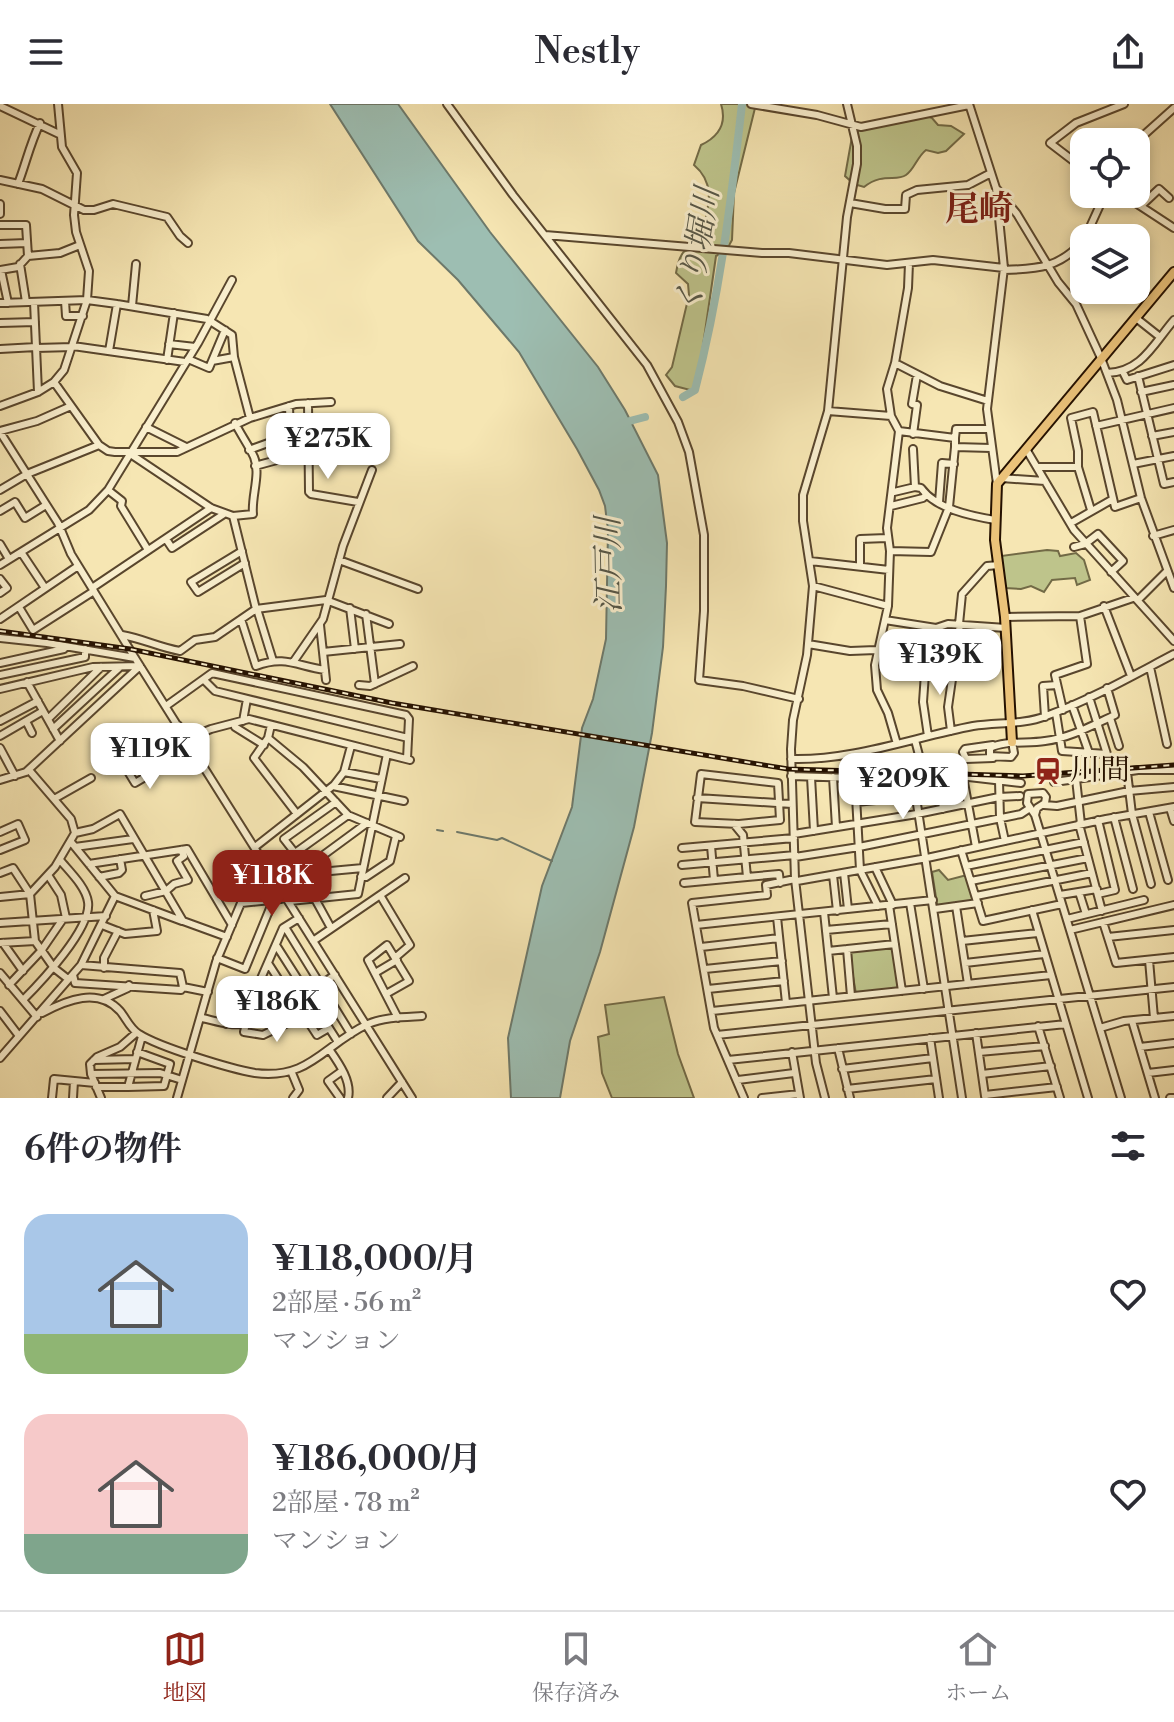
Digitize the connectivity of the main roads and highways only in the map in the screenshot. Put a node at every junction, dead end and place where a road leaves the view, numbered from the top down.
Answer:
1 (1174, 272) edge
2 (1011, 745) road end

1 - 2 main road

